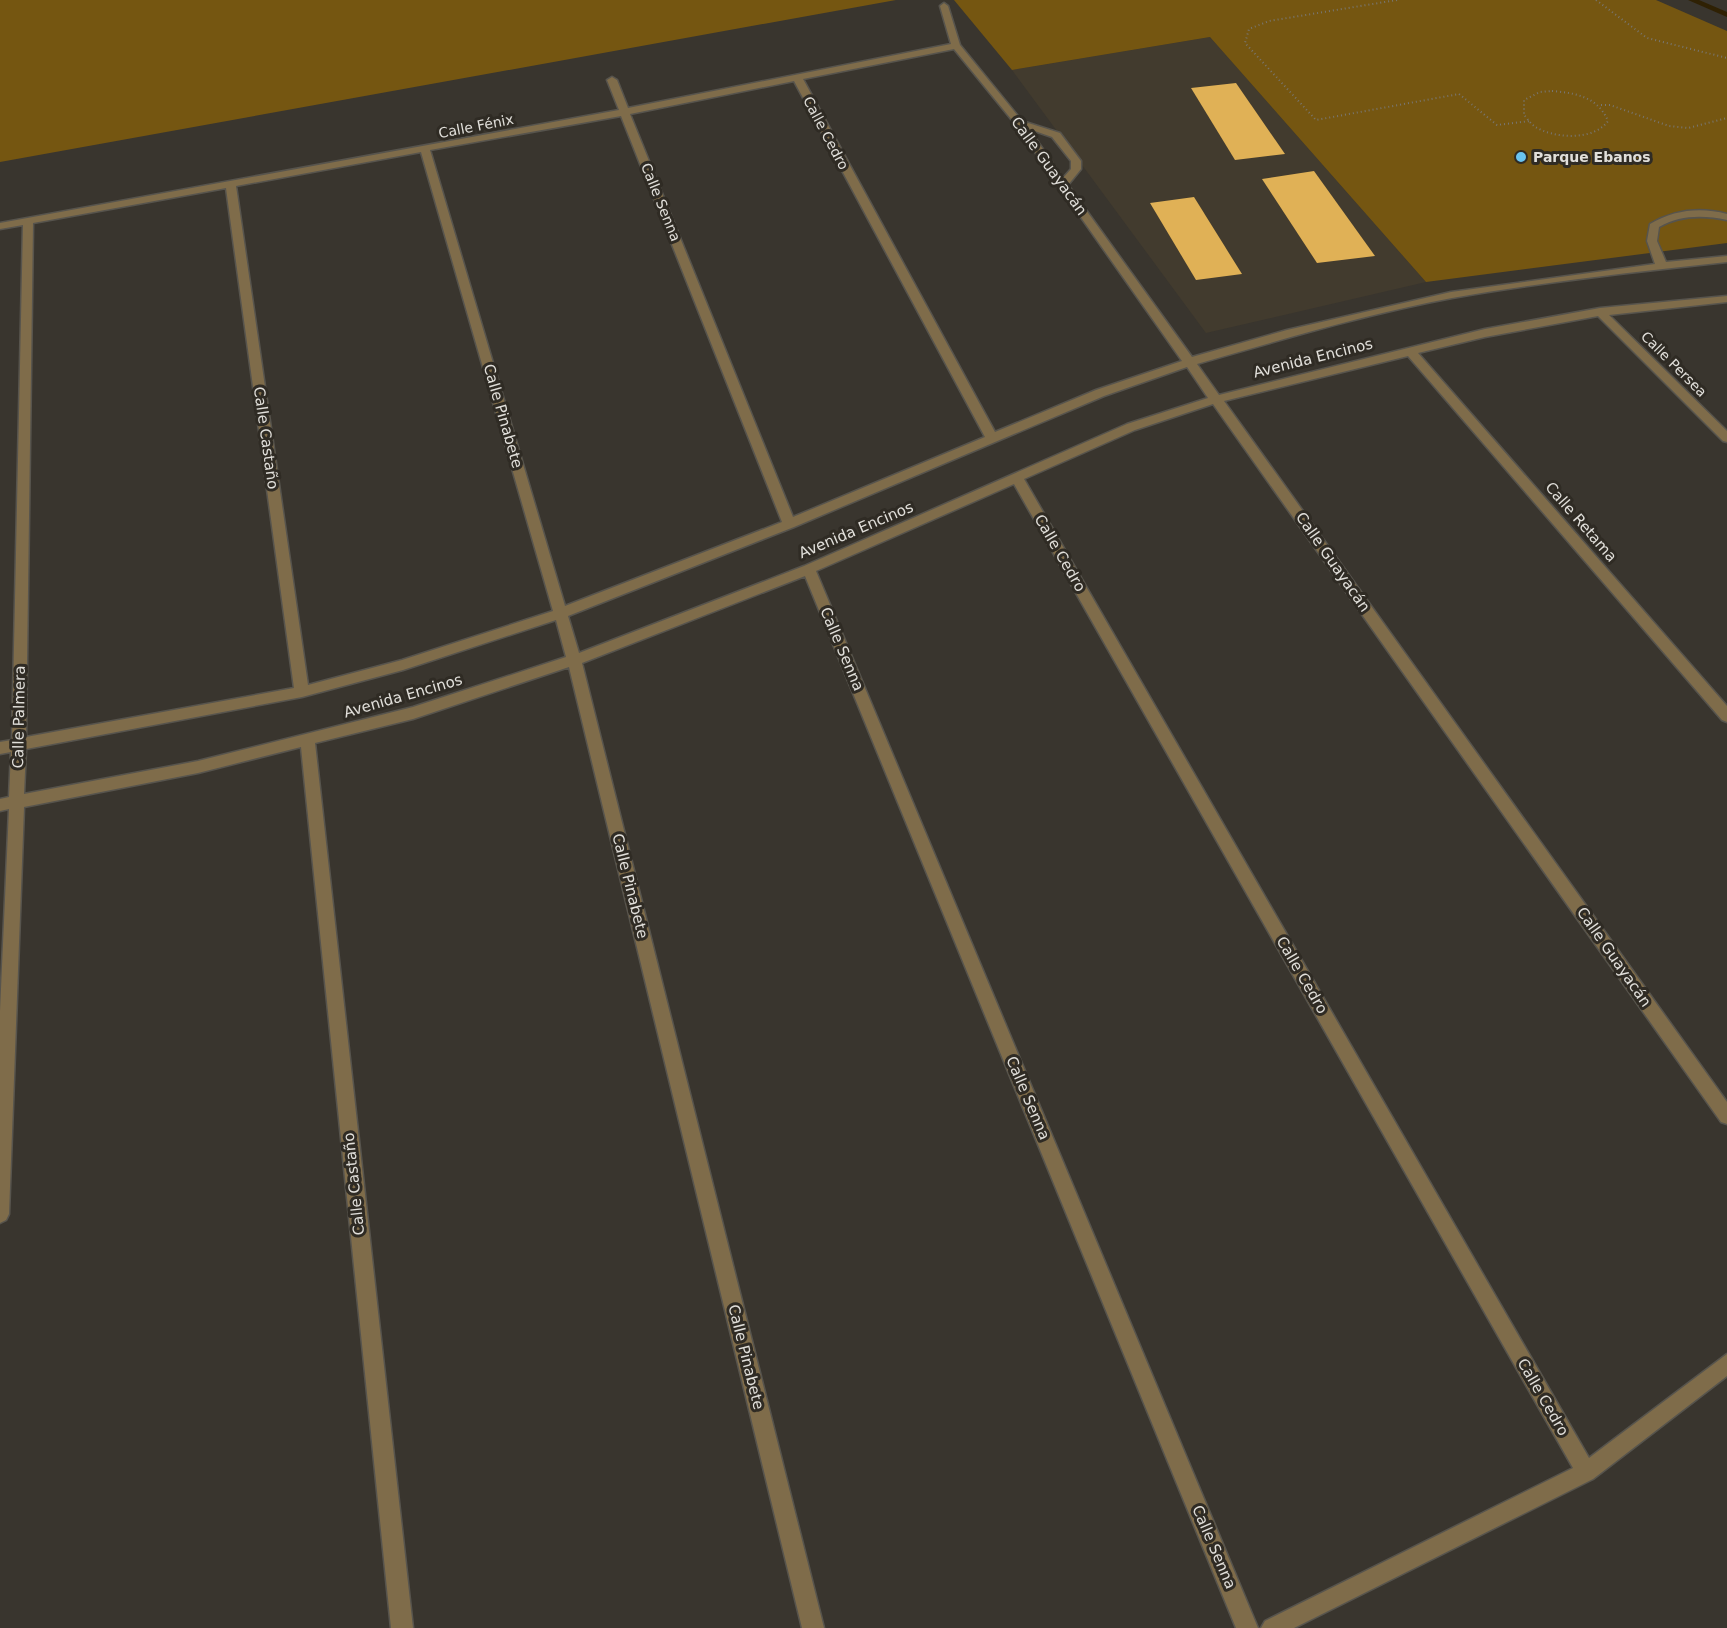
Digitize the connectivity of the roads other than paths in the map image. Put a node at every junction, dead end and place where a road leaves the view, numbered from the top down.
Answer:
1 (944, 6) dead end
2 (956, 46) junction
3 (797, 78) junction
4 (612, 80) dead end
5 (625, 112) junction
6 (1019, 123) junction
7 (425, 149) junction
8 (231, 184) junction
9 (1063, 185) junction
10 (1727, 217) edge
11 (28, 221) junction
12 (0, 226) edge
13 (1727, 259) edge
14 (1661, 265) junction
15 (1727, 299) edge
16 (1599, 312) junction
17 (1410, 351) junction
18 (1190, 362) junction
19 (1217, 399) junction
20 (1727, 438) edge
21 (993, 440) junction
22 (1017, 478) junction
23 (789, 525) junction
24 (809, 568) junction
25 (561, 613) junction
26 (574, 660) junction
27 (302, 692) junction
28 (1727, 716) edge
29 (307, 740) junction
30 (19, 745) junction
31 (0, 748) edge
32 (8, 804) edge
33 (1727, 1116) edge
34 (0, 1214) edge
35 (1727, 1364) edge
36 (1586, 1472) junction
37 (402, 1628) edge
38 (813, 1628) edge
39 (1248, 1628) edge
40 (1272, 1628) edge

1 - 2 street, Calle Guayacán
2 - 3 street, Calle Fénix
2 - 6 street, Calle Guayacán
3 - 5 street, Calle Fénix
3 - 21 street, Calle Cedro
4 - 5 street, Calle Senna
5 - 7 street, Calle Fénix
5 - 23 street, Calle Senna
6 - 9 street, Calle Guayacán
6 - 9 street
7 - 8 street, Calle Fénix
7 - 25 street, Calle Pinabete
8 - 11 street, Calle Fénix
8 - 27 street, Calle Castaño
9 - 18 street, Calle Guayacán
10 - 14 street
11 - 12 street, Calle Fénix
11 - 30 street, Calle Palmera
13 - 14 street, Avenida Encinos
14 - 18 street, Avenida Encinos
15 - 16 street, Avenida Encinos
16 - 17 street, Avenida Encinos
16 - 20 street, Calle Persea
17 - 19 street, Avenida Encinos
17 - 28 street, Calle Retama
18 - 19 street, Calle Guayacán
18 - 21 street, Avenida Encinos
19 - 22 street, Avenida Encinos
19 - 33 street, Calle Guayacán
21 - 23 street, Avenida Encinos
22 - 24 street, Avenida Encinos
22 - 36 street, Calle Cedro
23 - 25 street, Avenida Encinos
24 - 26 street, Avenida Encinos
24 - 39 street, Calle Senna
25 - 26 street, Calle Pinabete
25 - 27 street, Avenida Encinos
26 - 29 street, Avenida Encinos
26 - 38 street, Calle Pinabete
27 - 30 street, Avenida Encinos
29 - 32 street, Avenida Encinos
29 - 37 street, Calle Castaño
30 - 31 street, Avenida Encinos
30 - 32 street, Calle Palmera
32 - 34 street, Calle Palmera
35 - 36 street
36 - 40 street

